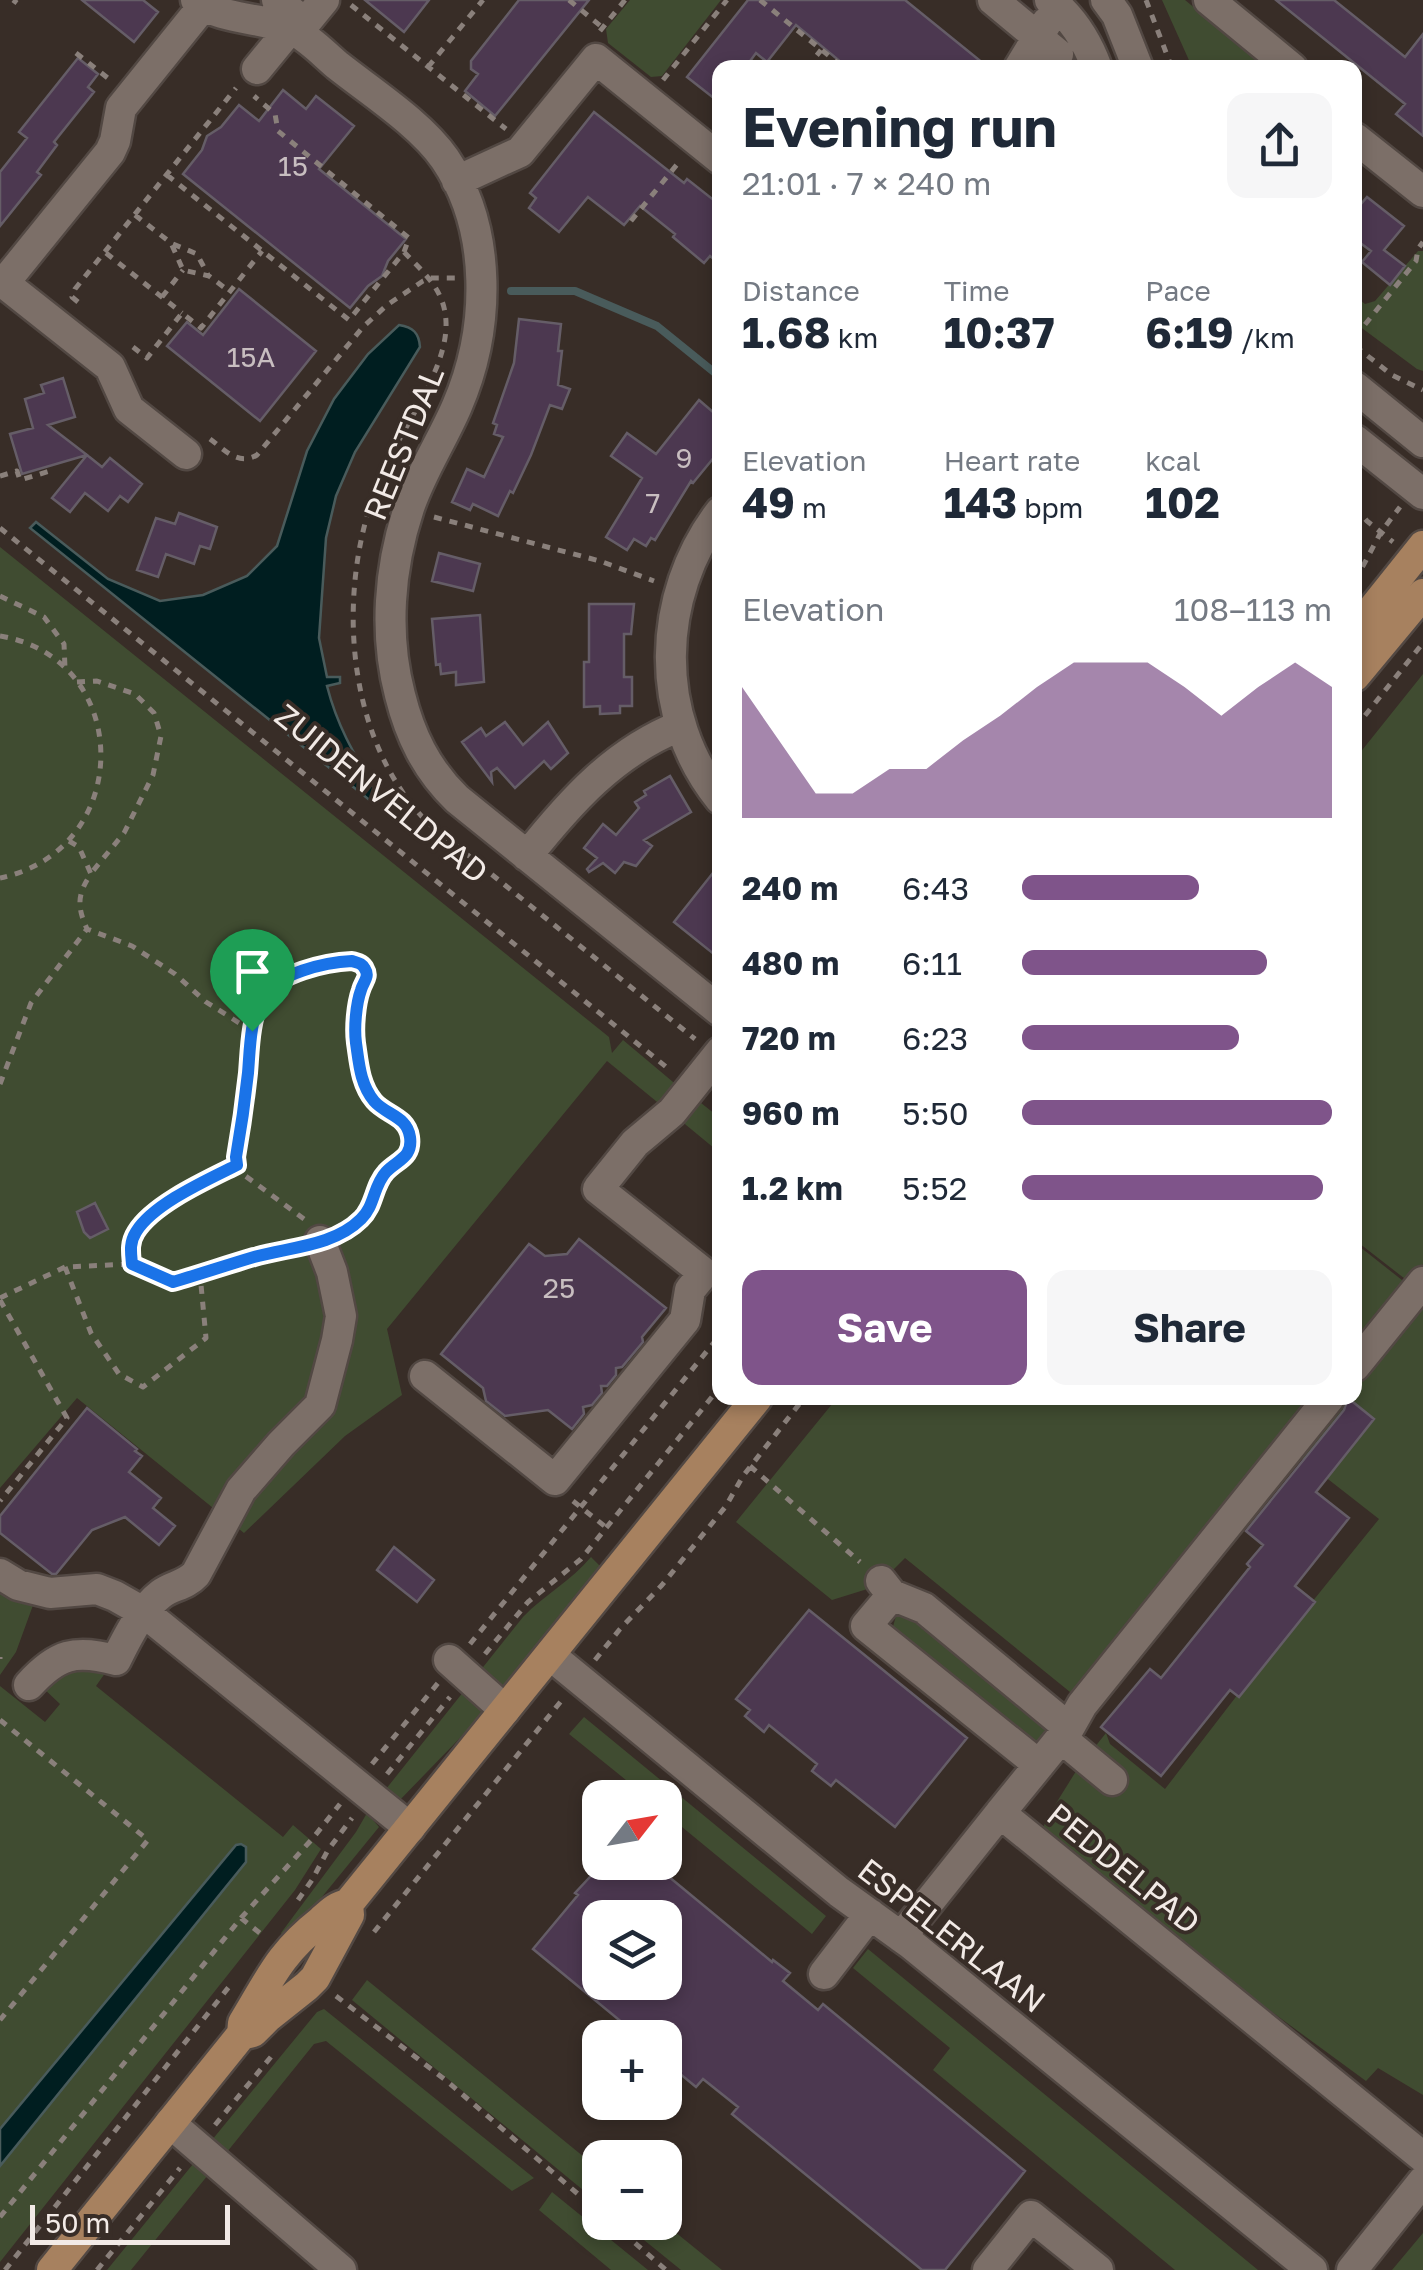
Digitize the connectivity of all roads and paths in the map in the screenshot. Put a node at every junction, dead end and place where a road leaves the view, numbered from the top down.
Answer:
1 (277, 0) edge
2 (344, 0) edge
3 (483, 0) edge
4 (569, 0) edge
5 (625, 0) edge
6 (727, 0) edge
7 (760, 0) edge
8 (993, 0) edge
9 (1106, 0) edge
10 (1146, 0) edge
11 (1209, 0) edge
12 (1058, 2) edge
13 (199, 3) edge
14 (304, 21) edge
15 (595, 41) junction
16 (1048, 45) junction
17 (822, 50) junction
18 (76, 53) dead end
19 (814, 60) edge
20 (834, 60) edge
21 (1029, 60) edge
22 (1094, 60) edge
23 (1135, 60) edge
24 (1169, 60) edge
25 (1282, 60) edge
26 (428, 67) junction
27 (248, 77) junction
28 (657, 88) dead end
29 (122, 90) dead end
30 (512, 134) dead end
31 (1362, 144) edge
32 (712, 151) edge
33 (676, 165) dead end
34 (167, 175) junction
35 (458, 181) junction
36 (1423, 192) edge
37 (135, 215) junction
38 (632, 221) dead end
39 (1423, 242) edge
40 (170, 243) junction
41 (262, 251) junction
42 (105, 252) junction
43 (404, 252) junction
44 (183, 270) junction
45 (209, 276) junction
46 (430, 278) junction
47 (454, 278) dead end
48 (10, 288) edge
49 (230, 292) junction
50 (162, 298) junction
51 (68, 311) junction
52 (182, 314) junction
53 (1362, 328) edge
54 (124, 340) dead end
55 (1362, 351) edge
56 (1423, 390) edge
57 (1362, 393) edge
58 (1423, 442) edge
59 (196, 445) joint
60 (1362, 447) edge
61 (50, 471) dead end
62 (0, 476) edge
63 (1414, 497) edge
64 (426, 514) dead end
65 (1362, 514) edge
66 (712, 524) edge
67 (0, 528) edge
68 (1376, 529) dead end
69 (1423, 546) edge
70 (1362, 568) edge
71 (662, 584) dead end
72 (1423, 594) edge
73 (0, 596) edge
74 (1362, 622) edge
75 (0, 636) edge
76 (1423, 643) edge
77 (65, 668) junction
78 (1362, 668) edge
79 (77, 682) junction
80 (1362, 719) edge
81 (680, 726) junction
82 (712, 787) edge
83 (69, 841) junction
84 (527, 856) junction
85 (90, 874) junction
86 (0, 878) edge
87 (87, 929) junction
88 (712, 1005) edge
89 (252, 1031) junction
90 (692, 1036) dead end
91 (712, 1062) edge
92 (0, 1084) edge
93 (691, 1087) junction
94 (237, 1165) junction
95 (320, 1241) junction
96 (132, 1264) junction
97 (65, 1267) junction
98 (200, 1274) junction
99 (1423, 1282) edge
100 (0, 1299) edge
101 (1362, 1357) edge
102 (425, 1376) dead end
103 (751, 1405) edge
104 (798, 1405) edge
105 (1324, 1405) edge
106 (750, 1466) junction
107 (566, 1496) dead end
108 (0, 1501) edge
109 (606, 1528) dead end
110 (0, 1574) edge
111 (887, 1588) junction
112 (144, 1613) junction
113 (550, 1655) junction
114 (449, 1660) dead end
115 (590, 1666) dead end
116 (29, 1685) dead end
117 (506, 1710) junction
118 (0, 1720) edge
119 (1065, 1733) junction
120 (1039, 1765) junction
121 (1112, 1780) dead end
122 (1000, 1813) junction
123 (410, 1828) junction
124 (870, 1914) junction
125 (241, 1918) dead end
126 (261, 1936) dead end
127 (901, 1937) junction
128 (824, 1974) dead end
129 (328, 1988) dead end
130 (0, 2020) edge
131 (170, 2123) junction
132 (1423, 2157) edge
133 (1423, 2181) edge
134 (582, 2197) edge
135 (632, 2240) edge
136 (52, 2270) edge
137 (341, 2270) edge
138 (666, 2270) edge
139 (988, 2270) edge
140 (1098, 2270) edge
141 (1312, 2270) edge
142 (1352, 2270) edge

1 - 14 street, REESTDAL
2 - 26 path
3 - 26 path
4 - 15 path
5 - 15 path
6 - 28 path
7 - 17 path
8 - 16 street
9 - 23 street
10 - 24 path
11 - 25 street
12 - 16 street
12 - 22 street
13 - 14 street
13 - 48 street
14 - 27 street
14 - 35 street, REESTDAL
15 - 32 street
15 - 35 street
16 - 21 street
17 - 19 path
17 - 20 path
18 - 29 path
26 - 30 path
27 - 34 path
27 - 43 path
31 - 36 street
33 - 38 path
34 - 37 path
34 - 41 path
35 - 84 street, REESTDAL
37 - 40 path
37 - 42 path
39 - 53 path
40 - 44 path
40 - 45 path
41 - 43 path
41 - 49 path
42 - 50 path
42 - 51 path
43 - 46 path
44 - 45 path
44 - 50 path
45 - 49 path
46 - 47 path
46 - 59 path
46 - 90 path
48 - 51 street
49 - 52 path
50 - 52 path
51 - 59 street
52 - 54 path
55 - 56 path
57 - 58 street
60 - 63 street
61 - 62 path
63 - 70 path
64 - 71 path
65 - 68 path
66 - 81 street
67 - 93 path, ZUIDENVELDPAD
69 - 74 main road
72 - 78 main road
73 - 77 path
75 - 77 path
76 - 80 path
77 - 79 path
79 - 83 path
79 - 85 path
81 - 82 street
81 - 84 street
83 - 85 path
83 - 86 path
84 - 88 street, REESTDAL
85 - 87 path
87 - 89 path
87 - 92 path
89 - 94 path
89 - 95 path
91 - 93 street
93 - 102 street
94 - 95 path
94 - 96 path
95 - 98 path
95 - 112 street
96 - 97 path
96 - 98 path
97 - 98 path
97 - 100 path
99 - 101 street
100 - 108 path
103 - 113 main road
104 - 106 path
105 - 119 street, PEDDELPAD
106 - 111 path
106 - 115 path
107 - 109 path
110 - 112 street
111 - 119 street
111 - 120 street
112 - 116 street
112 - 123 street
113 - 117 main road
113 - 124 street, ESPELERLAAN
114 - 117 street
117 - 123 main road
118 - 130 path
119 - 120 street, PEDDELPAD
119 - 121 street
120 - 122 street, PEDDELPAD
122 - 127 street
122 - 132 street, PEDDELPAD
123 - 131 main road
124 - 127 street, ESPELERLAAN
124 - 128 street
125 - 126 path
127 - 141 street, ESPELERLAAN
129 - 134 path
131 - 136 main road
131 - 137 street
133 - 142 street
135 - 138 path
139 - 140 street

